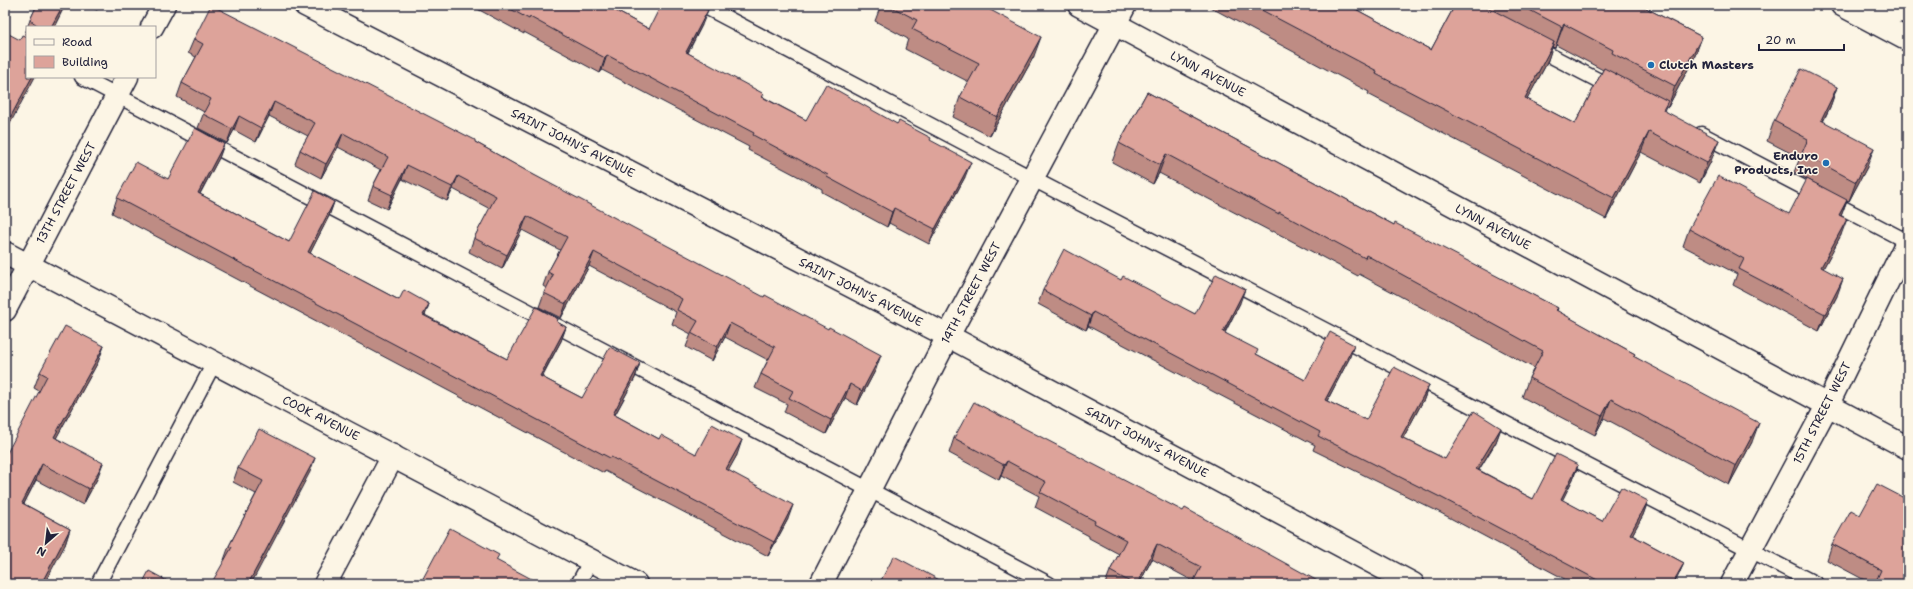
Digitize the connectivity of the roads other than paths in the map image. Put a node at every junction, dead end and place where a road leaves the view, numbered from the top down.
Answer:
1 (164, 5) edge
2 (305, 5) edge
3 (702, 5) edge
4 (1079, 5) edge
5 (1125, 5) edge
6 (1842, 5) edge
7 (1846, 5) edge
8 (1908, 9) edge
9 (1115, 24) junction
10 (153, 26) edge
11 (1518, 38) edge
12 (1908, 40) edge
13 (86, 78) edge
14 (122, 86) edge
15 (1624, 94) edge
16 (1688, 127) edge
17 (1033, 179) junction
18 (1908, 241) edge
19 (5, 253) edge
20 (29, 265) junction
21 (5, 310) edge
22 (948, 336) junction
23 (214, 363) junction
24 (1827, 406) junction
25 (1908, 448) edge
26 (393, 456) junction
27 (869, 490) junction
28 (1750, 550) junction
29 (591, 560) junction
30 (98, 584) edge
31 (324, 584) edge
32 (578, 584) edge
33 (636, 584) edge
34 (821, 584) edge
35 (1049, 584) edge
36 (1413, 584) edge
37 (1732, 584) edge
38 (1816, 584) edge

1 - 10 street
2 - 22 street, SAINT JOHN'S AVENUE
3 - 17 lane
4 - 9 street, LYNN AVENUE
5 - 9 street, 14TH STREET WEST
6 - 12 street
7 - 8 street
9 - 17 street, 14TH STREET WEST
9 - 24 street, LYNN AVENUE
11 - 15 lane
13 - 14 lane
14 - 20 street, 13TH STREET WEST
14 - 27 lane
16 - 18 lane
17 - 22 street, 14TH STREET WEST
17 - 28 lane
18 - 24 street, 15TH STREET WEST
19 - 20 street, COOK AVENUE
20 - 21 street, 13TH STREET WEST
20 - 23 street, COOK AVENUE
22 - 27 street, 14TH STREET WEST
22 - 36 street, SAINT JOHN'S AVENUE
23 - 26 street, COOK AVENUE
23 - 30 lane
24 - 25 street, LYNN AVENUE
24 - 28 street, 15TH STREET WEST
26 - 29 street, COOK AVENUE
26 - 31 street
27 - 34 street, 14TH STREET WEST
27 - 35 lane
28 - 37 street, 15TH STREET WEST
28 - 38 lane
29 - 32 lane
29 - 33 street, COOK AVENUE

